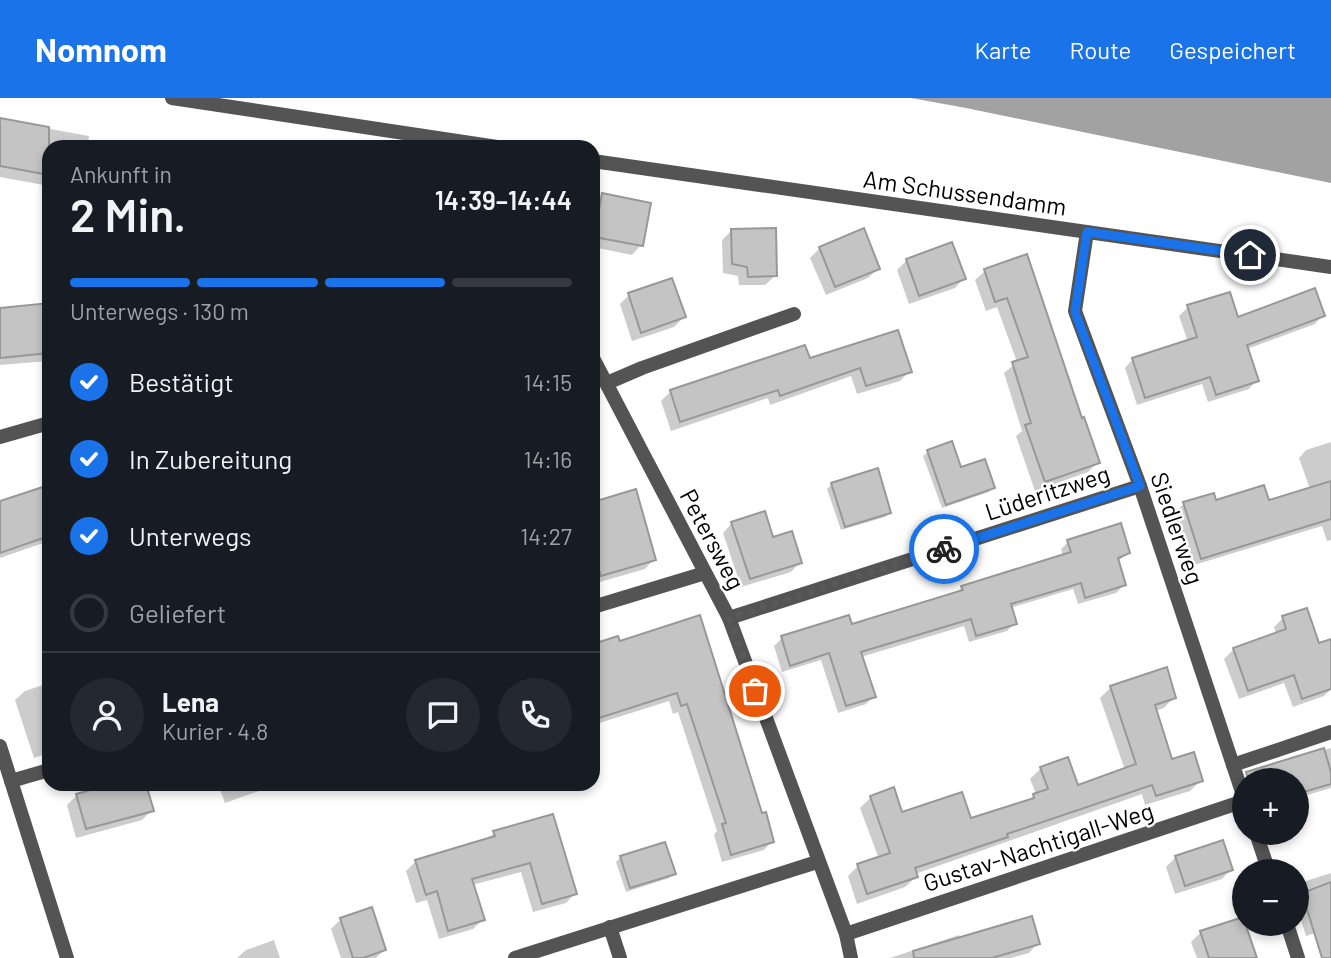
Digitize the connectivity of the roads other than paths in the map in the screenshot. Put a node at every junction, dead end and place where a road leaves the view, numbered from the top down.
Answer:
1 (172, 98) edge
2 (451, 140) edge
3 (600, 162) edge
4 (1087, 232) junction
5 (1331, 267) edge
6 (794, 314) dead end
7 (600, 370) edge
8 (607, 383) junction
9 (42, 425) edge
10 (0, 437) edge
11 (1140, 486) junction
12 (705, 573) junction
13 (600, 605) edge
14 (729, 618) junction
15 (1331, 732) edge
16 (0, 746) edge
17 (1233, 765) junction
18 (1234, 768) edge
19 (42, 772) edge
20 (11, 781) junction
21 (1232, 804) edge
22 (817, 862) junction
23 (610, 927) junction
24 (846, 934) junction
25 (1291, 936) edge
26 (67, 958) edge
27 (515, 958) edge
28 (620, 958) edge
29 (851, 958) edge
30 (1298, 958) edge

1 - 2 street
3 - 4 street, Am Schussendamm
4 - 5 street, Am Schussendamm
4 - 11 street, Siedlerweg
6 - 8 street
7 - 8 street, Petersweg
8 - 12 street, Petersweg
9 - 10 street
11 - 14 street, Lüderitzweg
11 - 17 street, Siedlerweg
12 - 13 street
12 - 14 street, Petersweg
14 - 22 street, Petersweg
15 - 17 street
16 - 20 street
17 - 18 street, Siedlerweg
19 - 20 street
20 - 26 street
21 - 24 street, Gustav-Nachtigall-Weg
22 - 23 street
22 - 24 street, Petersweg
23 - 27 street
23 - 28 street
24 - 29 street, Petersweg
25 - 30 street

